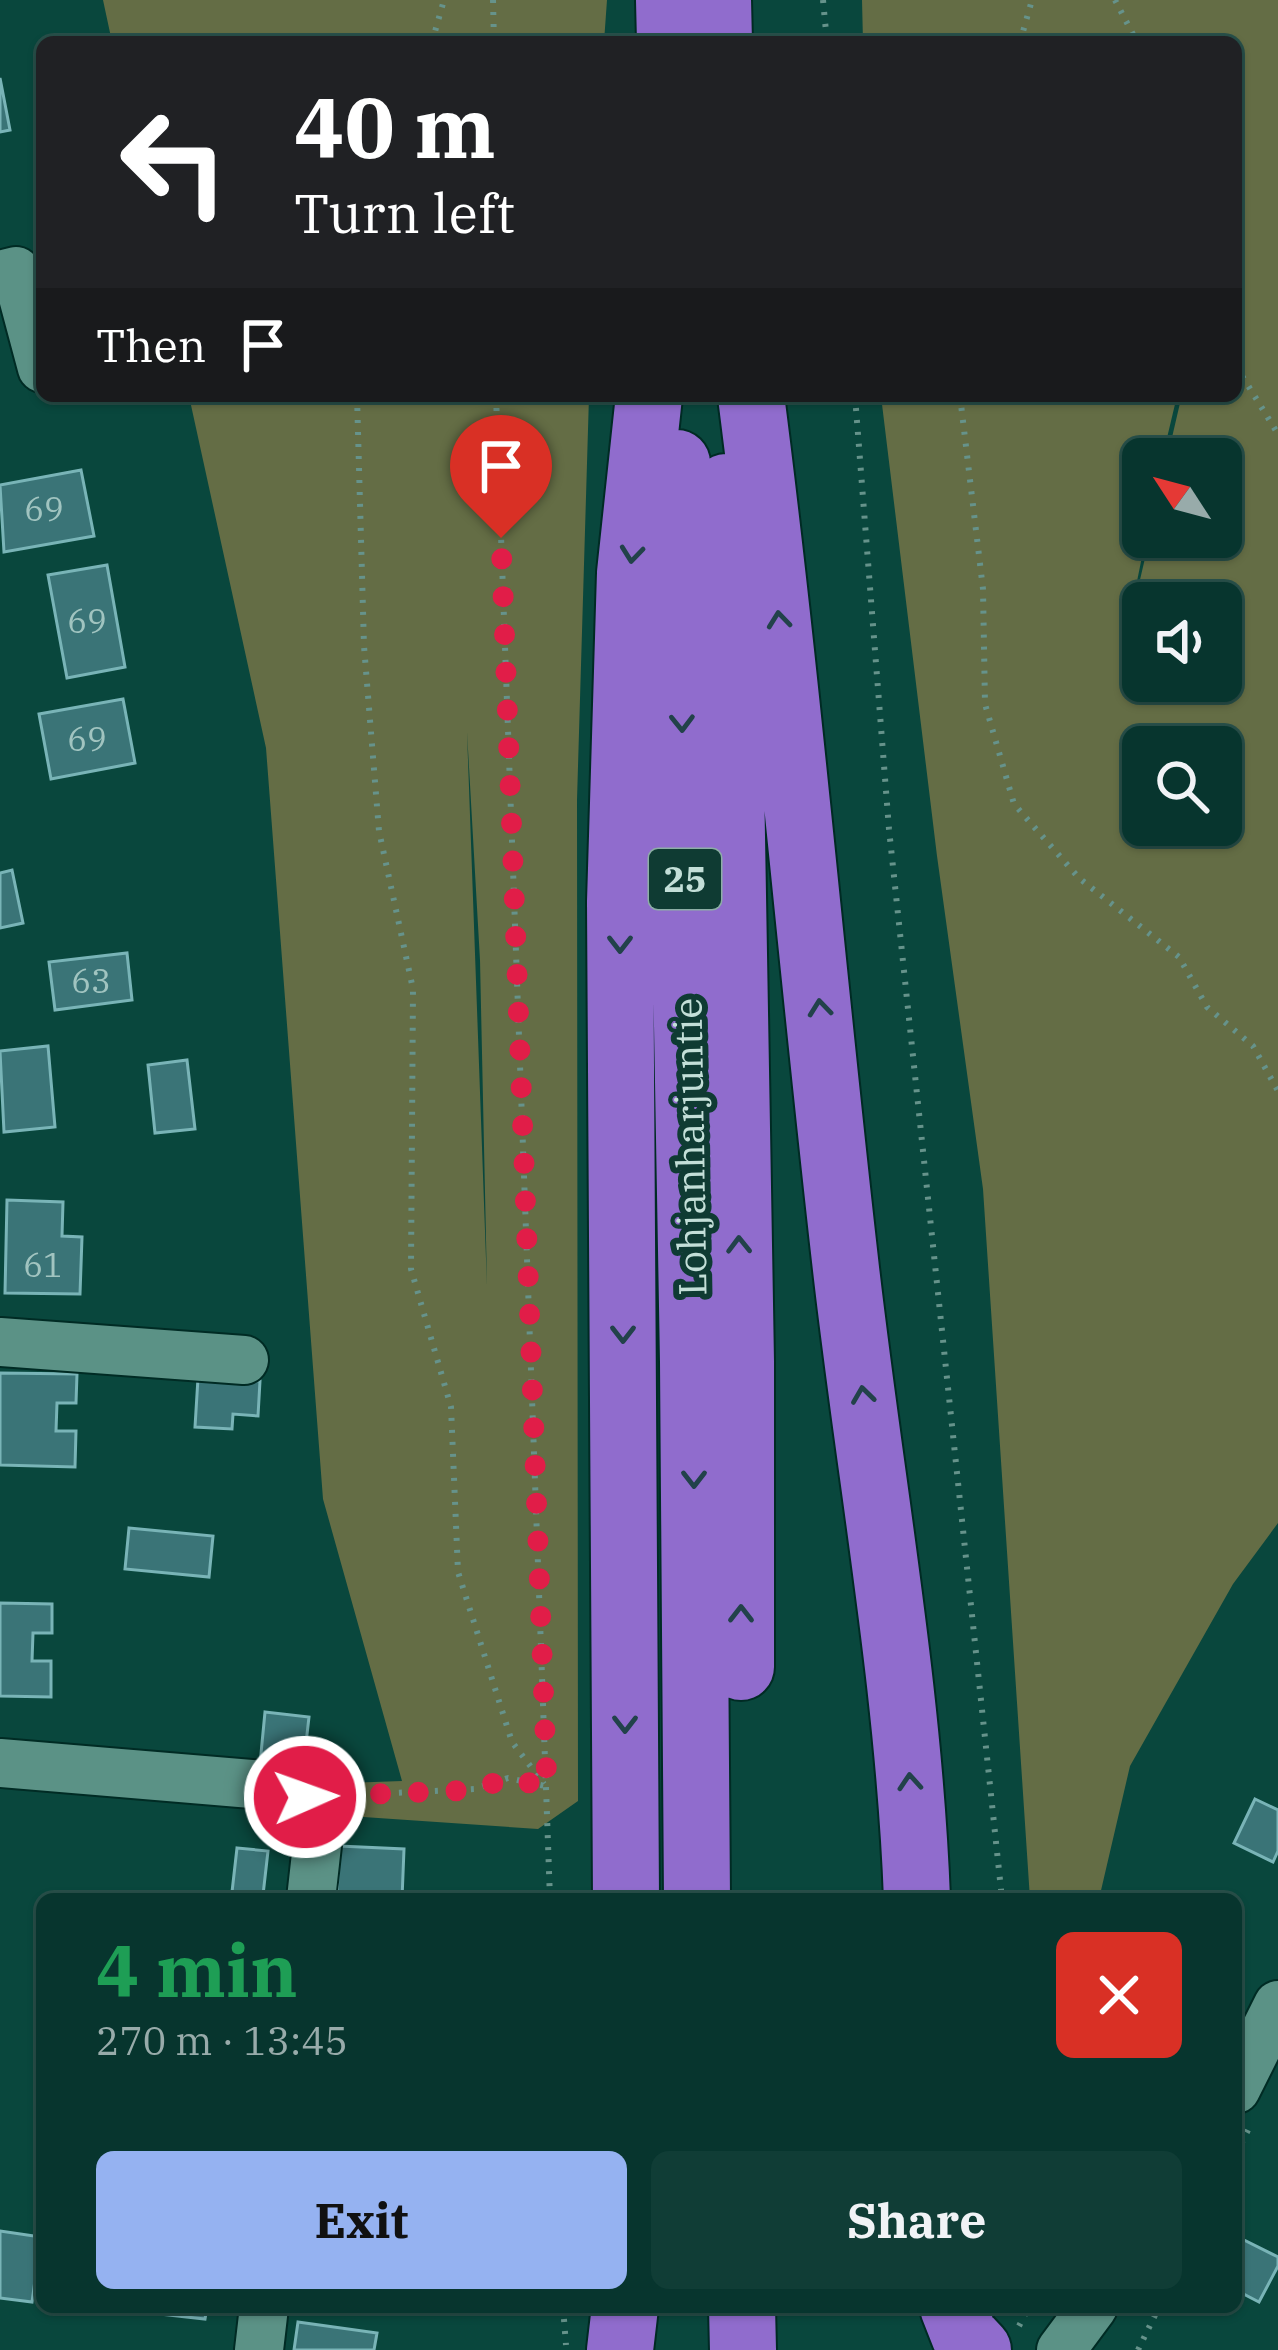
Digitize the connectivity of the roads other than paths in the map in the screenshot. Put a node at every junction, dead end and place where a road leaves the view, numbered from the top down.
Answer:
1 (669, 0) edge
2 (718, 0) edge
3 (670, 36) edge
4 (719, 36) edge
5 (0, 275) edge
6 (36, 346) edge
7 (648, 402) edge
8 (676, 402) edge
9 (724, 402) edge
10 (752, 402) edge
11 (0, 1342) edge
12 (244, 1360) dead end
13 (0, 1762) edge
14 (311, 1893) edge
15 (626, 1893) edge
16 (698, 1893) edge
17 (742, 1893) edge
18 (917, 1893) edge
19 (1278, 2005) edge
20 (1242, 2077) edge
21 (263, 2313) edge
22 (624, 2313) edge
23 (701, 2313) edge
24 (742, 2313) edge
25 (930, 2313) edge
26 (955, 2313) edge
27 (1089, 2313) edge
28 (1122, 2313) edge
29 (260, 2350) edge
30 (620, 2350) edge
31 (701, 2350) edge
32 (743, 2350) edge
33 (932, 2350) edge
34 (978, 2350) edge
35 (1061, 2350) edge
36 (1103, 2350) edge

1 - 3 highway
2 - 4 highway
5 - 6 street
7 -> 15 highway
8 -> 16 highway, Lohjanharjuntie / 25
17 -> 9 highway, Lohjanharjuntie / 25
18 -> 10 highway
11 - 12 street
13 - 14 street
19 - 20 street
21 - 29 street
22 - 30 highway
23 - 31 highway
24 - 32 highway
25 - 33 highway
26 - 34 highway
27 - 35 street
28 - 36 street

